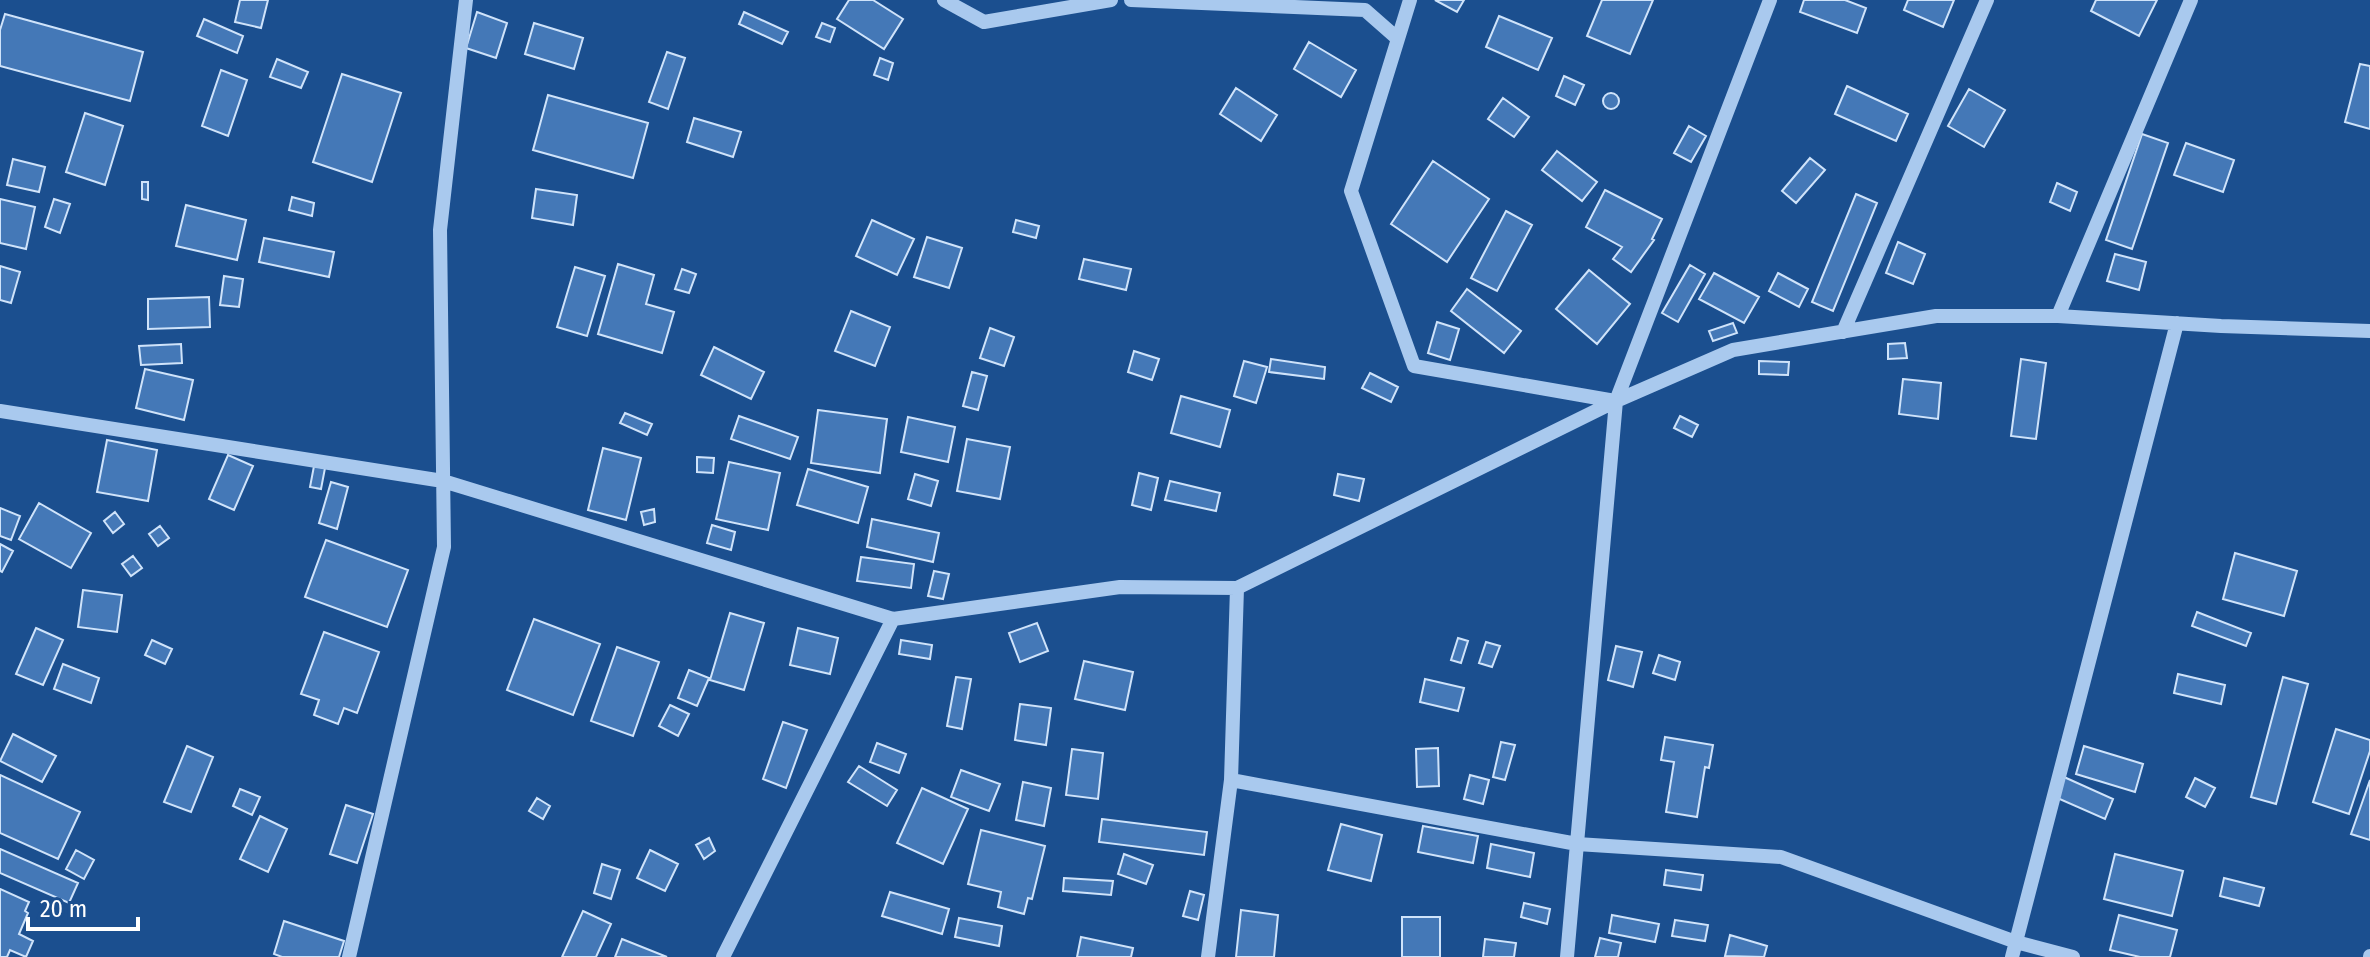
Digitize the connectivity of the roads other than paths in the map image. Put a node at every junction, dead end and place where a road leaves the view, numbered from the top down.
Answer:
1 (466, 0) edge
2 (944, 0) edge
3 (1111, 0) edge
4 (1131, 0) edge
5 (1410, 0) edge
6 (1770, 0) edge
7 (1987, 0) edge
8 (2191, 0) edge
9 (1398, 39) junction
10 (2058, 316) junction
11 (2177, 323) junction
12 (2370, 331) edge
13 (1843, 332) junction
14 (1616, 401) junction
15 (0, 411) edge
16 (443, 481) junction
17 (1237, 588) junction
18 (893, 619) junction
19 (1231, 780) junction
20 (1577, 844) junction
21 (2016, 942) junction
22 (349, 957) edge
23 (723, 957) edge
24 (1208, 957) edge
25 (1567, 957) edge
26 (2012, 957) edge
27 (2073, 957) edge

1 - 16 street
2 - 3 street
4 - 9 street
5 - 9 street
6 - 14 street
7 - 13 street
8 - 10 street
9 - 14 street
10 - 11 street
10 - 13 street
11 - 12 street
11 - 21 street
13 - 14 street
14 - 17 street
14 - 20 street
15 - 16 street
16 - 18 street
16 - 22 street
17 - 18 street
17 - 19 street
18 - 23 street
19 - 20 street
19 - 24 street
20 - 21 street
20 - 25 street
21 - 26 street
21 - 27 street

